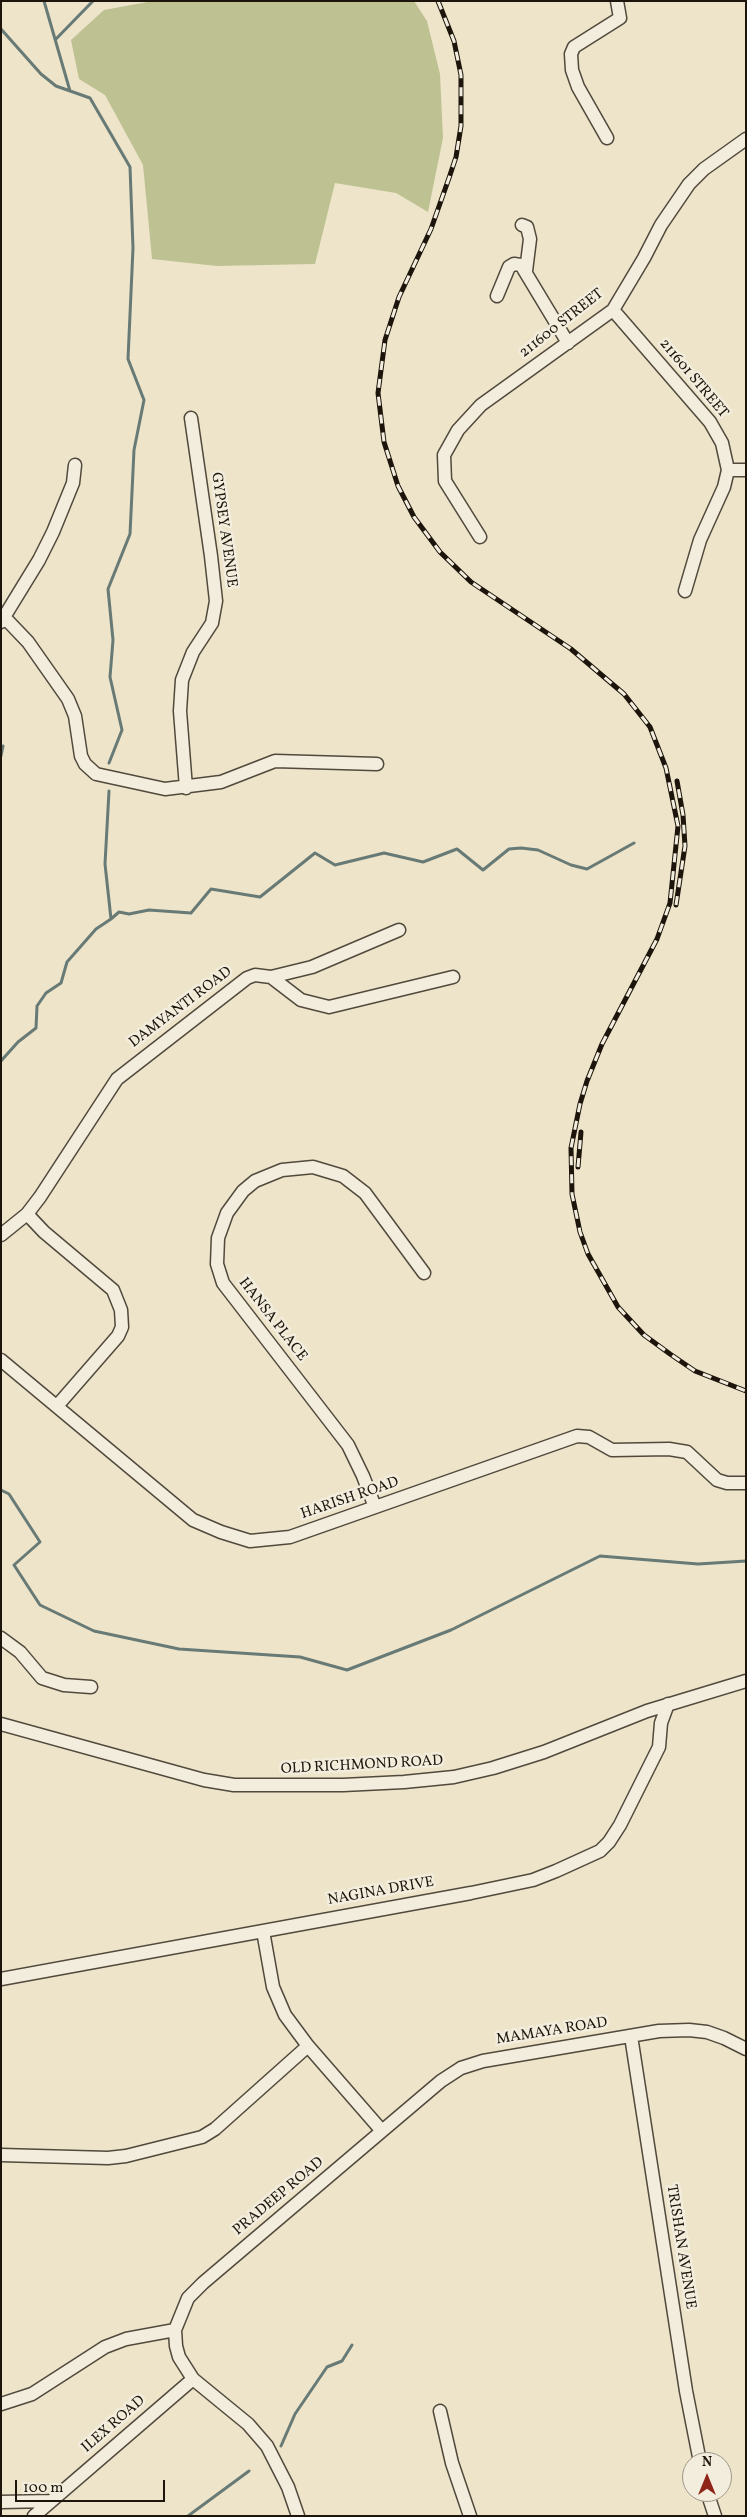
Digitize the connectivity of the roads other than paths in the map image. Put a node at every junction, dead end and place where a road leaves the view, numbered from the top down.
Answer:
1 (617, 1) edge
2 (607, 138) dead end
3 (746, 139) edge
4 (522, 225) dead end
5 (526, 271) junction
6 (497, 296) dead end
7 (613, 310) junction
8 (568, 343) junction
9 (191, 418) dead end
10 (75, 465) dead end
11 (728, 470) junction
12 (746, 470) edge
13 (480, 537) dead end
14 (685, 591) dead end
15 (3, 620) edge
16 (377, 764) dead end
17 (186, 788) junction
18 (399, 930) dead end
19 (271, 977) junction
20 (453, 977) dead end
21 (27, 1214) junction
22 (1, 1235) edge
23 (424, 1273) dead end
24 (1, 1360) edge
25 (57, 1406) junction
26 (746, 1483) edge
27 (375, 1507) junction
28 (1, 1638) edge
29 (746, 1681) edge
30 (91, 1687) dead end
31 (668, 1704) junction
32 (1, 1724) edge
33 (263, 1931) junction
34 (1, 1979) edge
35 (631, 2036) junction
36 (308, 2046) junction
37 (746, 2050) edge
38 (382, 2131) junction
39 (1, 2156) edge
40 (175, 2330) junction
41 (193, 2379) junction
42 (1, 2404) edge
43 (440, 2412) dead end
44 (698, 2452) edge
45 (51, 2501) junction
46 (1, 2502) edge
47 (710, 2502) edge
48 (34, 2516) edge
49 (298, 2516) edge
50 (470, 2516) edge
51 (715, 2516) edge

1 - 2 street
3 - 7 street, 211600 STREET
4 - 5 street
5 - 6 street
5 - 8 street
7 - 8 street, 211600 STREET
7 - 11 street, 211601 STREET
8 - 13 street, 211600 STREET
9 - 17 street, GYPSEY AVENUE
10 - 15 street
11 - 12 street
11 - 14 street, 211601 STREET
15 - 17 street
16 - 17 street
18 - 19 street, DAMYANTI ROAD
19 - 20 street
19 - 21 street, DAMYANTI ROAD
21 - 22 street, DAMYANTI ROAD
21 - 25 street
23 - 27 street, HANSA PLACE
24 - 25 street, HARISH ROAD
25 - 27 street, HARISH ROAD
26 - 27 street, HARISH ROAD
28 - 30 street
29 - 31 street, OLD RICHMOND ROAD
31 - 32 street, OLD RICHMOND ROAD
31 - 33 street, NAGINA DRIVE
33 - 34 street, NAGINA DRIVE
33 - 36 street
35 - 37 street, MAMAYA ROAD
35 - 38 street, MAMAYA ROAD
35 - 44 street, TRISHAN AVENUE
36 - 38 street
36 - 39 street
38 - 40 street, PRADEEP ROAD
40 - 41 street
40 - 42 street
41 - 45 street, ILEX ROAD
41 - 49 street
43 - 50 street
45 - 46 street
45 - 48 street, ILEX ROAD
47 - 51 street

